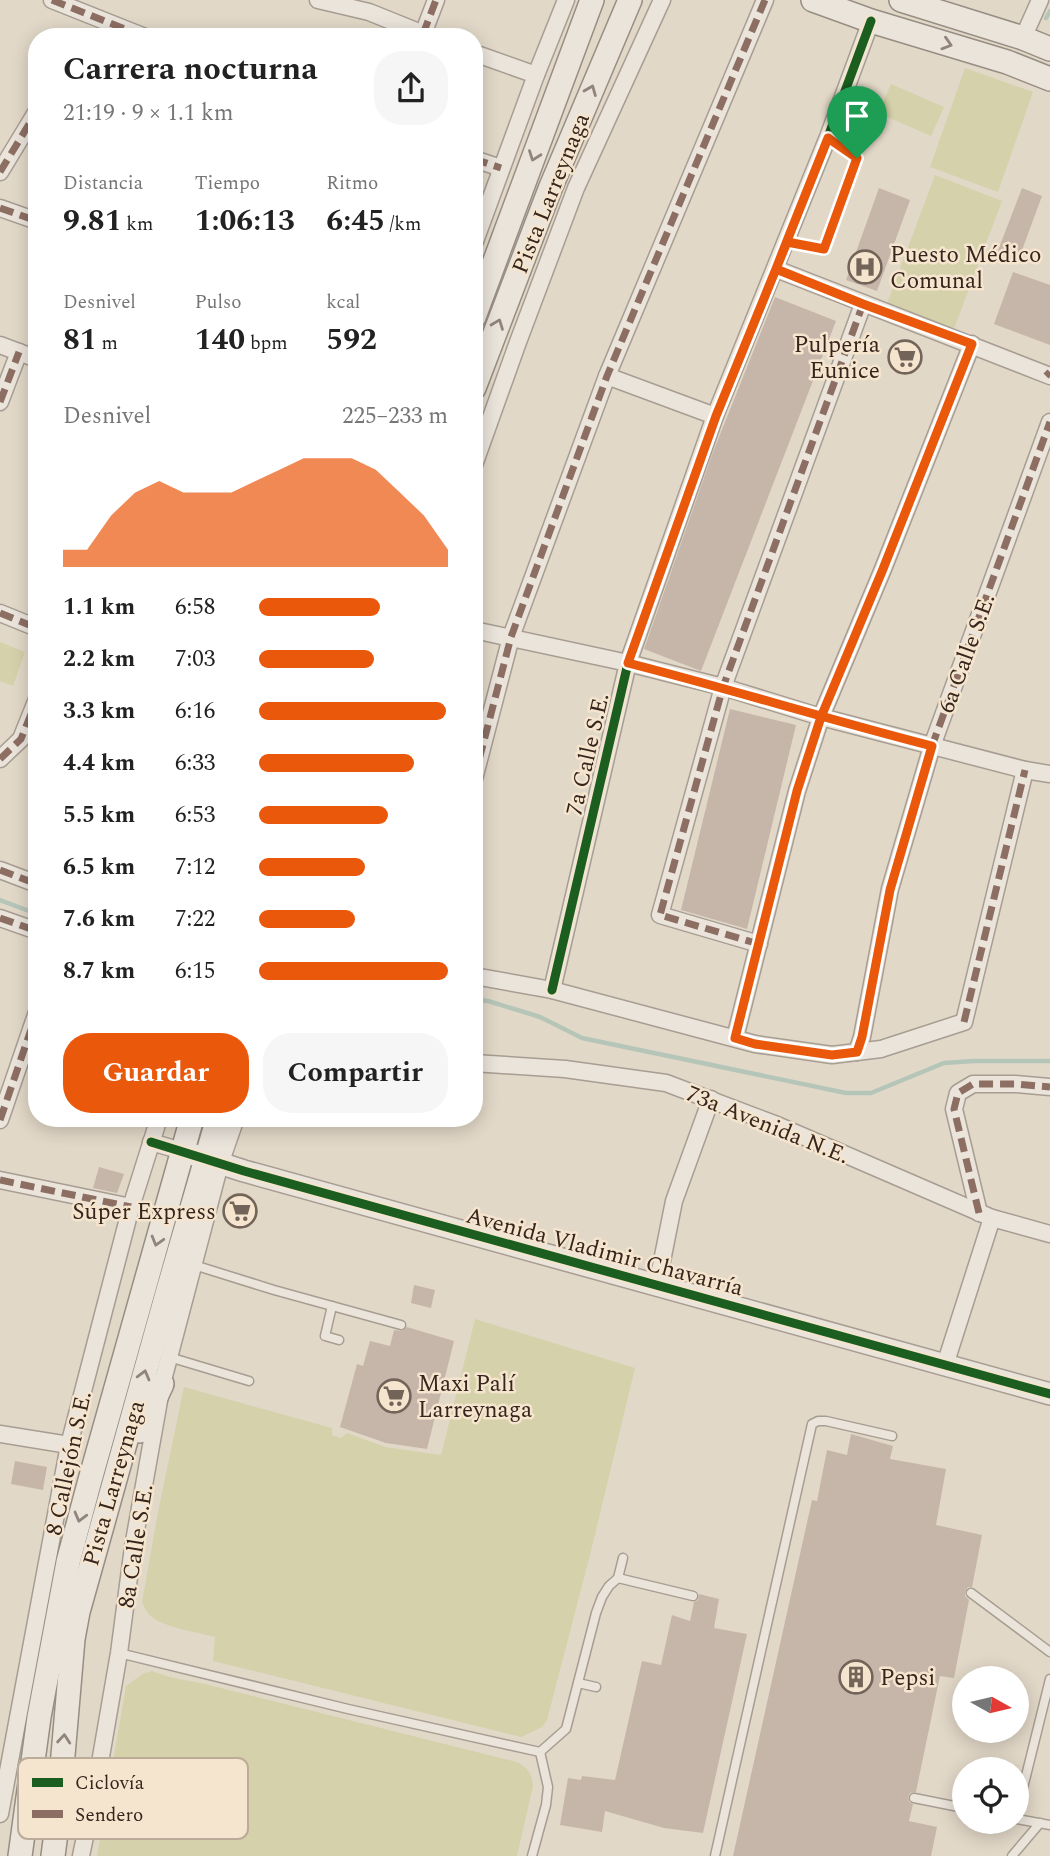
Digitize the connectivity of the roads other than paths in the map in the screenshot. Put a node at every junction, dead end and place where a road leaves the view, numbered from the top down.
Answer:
1 (52, 0) edge
2 (318, 0) edge
3 (436, 0) edge
4 (566, 0) edge
5 (592, 0) edge
6 (630, 0) edge
7 (662, 0) edge
8 (765, 0) edge
9 (813, 0) edge
10 (901, 0) edge
11 (1040, 0) edge
12 (929, 4) edge
13 (871, 21) junction
14 (122, 28) edge
15 (409, 28) edge
16 (429, 28) edge
17 (915, 34) junction
18 (1023, 38) junction
19 (1050, 49) edge
20 (483, 55) edge
21 (1048, 72) edge
22 (536, 75) junction
23 (28, 126) edge
24 (828, 138) junction
25 (483, 162) edge
26 (501, 168) junction
27 (0, 172) edge
28 (0, 208) edge
29 (28, 218) edge
30 (483, 219) edge
31 (787, 242) junction
32 (776, 269) junction
33 (483, 293) edge
34 (863, 304) junction
35 (972, 344) junction
36 (0, 345) edge
37 (19, 352) junction
38 (28, 356) edge
39 (483, 364) edge
40 (607, 376) junction
41 (1050, 376) edge
42 (0, 402) edge
43 (716, 416) junction
44 (1050, 422) edge
45 (483, 440) edge
46 (0, 613) edge
47 (28, 624) edge
48 (483, 631) edge
49 (511, 637) junction
50 (628, 663) junction
51 (723, 687) junction
52 (821, 717) junction
53 (28, 722) edge
54 (483, 744) edge
55 (932, 746) junction
56 (0, 759) edge
57 (1025, 770) junction
58 (1050, 775) edge
59 (0, 870) edge
60 (28, 881) edge
61 (0, 918) edge
62 (28, 928) edge
63 (758, 944) junction
64 (483, 978) edge
65 (552, 990) junction
66 (28, 1038) edge
67 (735, 1038) junction
68 (857, 1052) junction
69 (483, 1064) edge
70 (1050, 1087) edge
71 (711, 1099) junction
72 (0, 1120) edge
73 (156, 1127) edge
74 (189, 1127) edge
75 (217, 1127) edge
76 (231, 1127) edge
77 (151, 1142) junction
78 (182, 1151) junction
79 (213, 1162) junction
80 (0, 1180) edge
81 (131, 1207) junction
82 (985, 1215) junction
83 (1050, 1234) edge
84 (194, 1265) junction
85 (657, 1286) junction
86 (332, 1307) junction
87 (401, 1325) dead end
88 (339, 1340) dead end
89 (169, 1357) junction
90 (945, 1365) junction
91 (249, 1381) dead end
92 (162, 1384) junction
93 (1050, 1394) edge
94 (0, 1434) edge
95 (892, 1436) dead end
96 (69, 1445) junction
97 (109, 1502) junction
98 (622, 1559) dead end
99 (618, 1578) junction
100 (971, 1593) dead end
101 (693, 1595) dead end
102 (1050, 1652) edge
103 (119, 1653) junction
104 (1050, 1679) edge
105 (578, 1683) junction
106 (596, 1688) dead end
107 (540, 1752) junction
108 (33, 1758) edge
109 (62, 1758) edge
110 (101, 1758) edge
111 (1029, 1764) edge
112 (914, 1798) dead end
113 (952, 1806) edge
114 (0, 1814) edge
115 (1029, 1821) edge
116 (1040, 1823) junction
117 (1050, 1825) edge
118 (532, 1856) edge
119 (715, 1856) edge
120 (1012, 1856) edge

1 - 14 street
2 - 15 street
3 - 16 street
4 - 22 street
5 -> 33 main road, Pista Larreynaga
39 -> 6 main road, Pista Larreynaga
7 - 45 street
8 - 40 street
9 - 13 main road
10 - 12 main road
11 - 18 street
12 - 17 street
12 - 18 main road
13 - 17 main road
13 - 24 street, 7a Calle S.E.
17 -> 21 main road
18 - 19 main road
20 - 22 street
22 - 26 street
23 - 27 street
24 - 31 street, 7a Calle S.E.
24 - 31 lane
25 - 26 street
26 - 30 street
28 - 29 street
31 - 32 street, 7a Calle S.E.
32 - 34 street
32 - 43 street, 7a Calle S.E.
34 - 35 street
34 - 51 street
35 - 41 street
35 - 52 street
36 - 37 street
37 - 38 street
37 - 42 street
40 - 43 street
40 - 49 street
43 - 50 street, 7a Calle S.E.
44 - 55 street, 6a Calle S.E.
46 - 47 street
48 - 49 street
49 - 50 street
49 - 54 street
50 - 51 street
50 - 65 street, 7a Calle S.E.
51 - 52 street
51 - 63 street
52 - 55 street
52 - 63 street
53 - 56 street
55 - 57 street
55 - 68 street, 6a Calle S.E.
57 - 58 street
57 - 68 street
59 - 60 street
61 - 62 street
63 - 67 street
64 - 65 street
65 - 67 street
66 - 72 street
67 - 68 street
69 - 71 street, 73a Avenida N.E.
70 - 82 street
71 - 82 street, 73a Avenida N.E.
71 - 85 street
73 - 77 street, 8 Callejón S.E.
74 - 78 main road, Pista Larreynaga
75 - 79 main road, Pista Larreynaga
76 - 79 street, 8a Calle S.E.
77 - 78 street, Avenida Vladimir Chavarría
77 - 81 street, 8 Callejón S.E.
78 - 79 street, Avenida Vladimir Chavarría
78 -> 108 main road, Pista Larreynaga
79 - 84 street, 8a Calle S.E.
79 - 85 street, Avenida Vladimir Chavarría
97 -> 79 main road, Pista Larreynaga
80 - 81 street
81 - 96 street, 8 Callejón S.E.
82 - 83 street, 73a Avenida N.E.
82 - 90 street
84 - 86 lane
84 - 89 street, 8a Calle S.E.
85 - 90 street, Avenida Vladimir Chavarría
86 - 87 lane
86 - 88 lane
89 - 91 lane
89 - 92 street, 8a Calle S.E.
90 - 93 street, Avenida Vladimir Chavarría
92 - 97 main road
92 - 103 street, 8a Calle S.E.
94 - 96 street
95 - 119 lane
96 - 114 street, 8 Callejón S.E.
109 -> 97 main road, Pista Larreynaga
98 - 99 lane
99 - 101 lane
99 - 105 lane
100 - 102 lane
103 - 107 lane
103 - 110 street, 8a Calle S.E.
104 - 111 lane
105 - 106 lane
105 - 107 lane
107 - 118 lane
112 - 113 lane
115 - 116 lane
116 - 117 lane
116 - 120 lane

